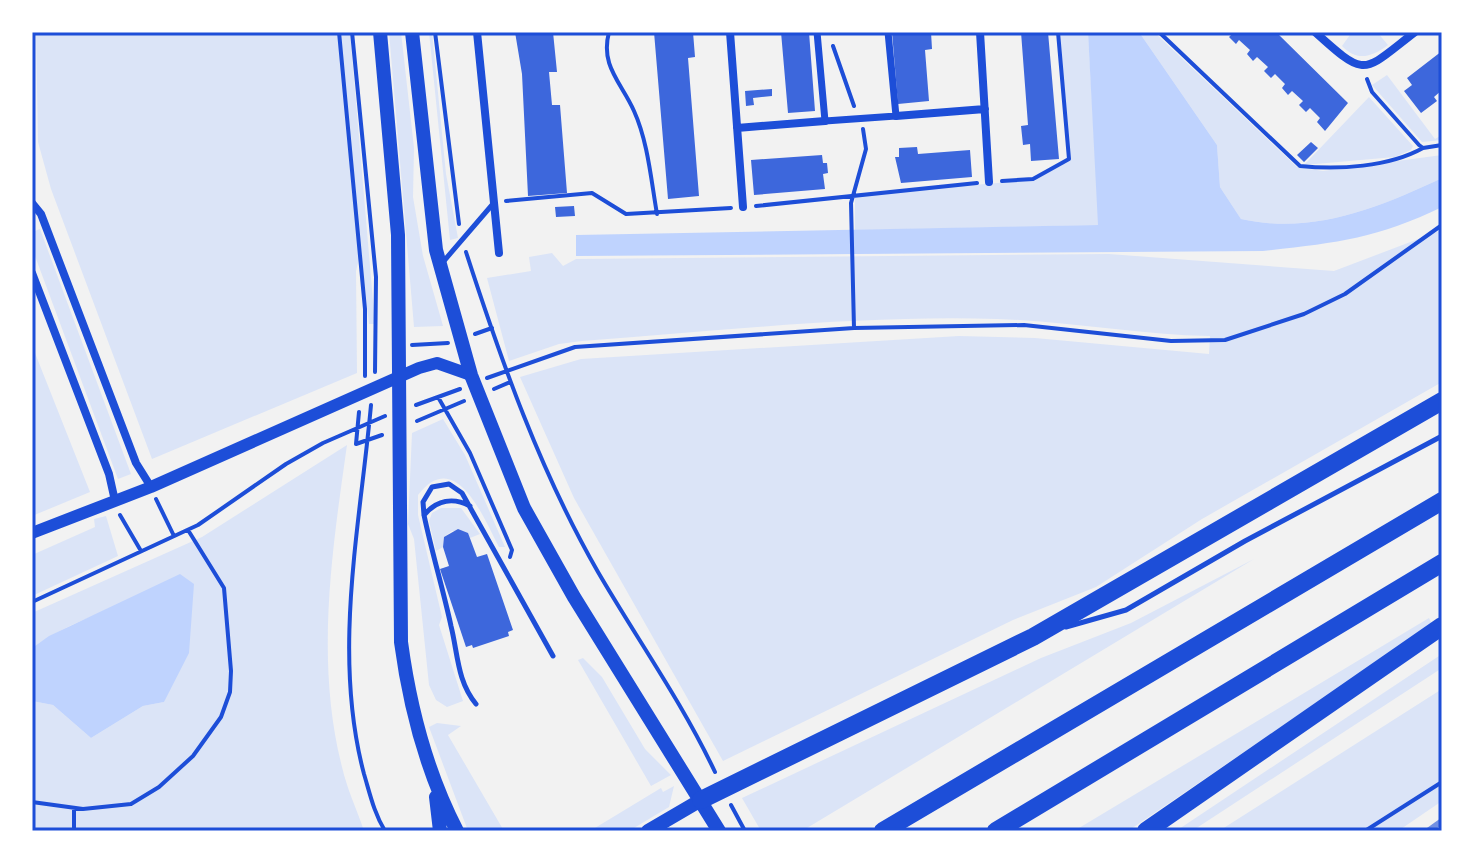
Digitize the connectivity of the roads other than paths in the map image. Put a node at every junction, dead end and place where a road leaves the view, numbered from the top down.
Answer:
1 (380, 32) edge
2 (412, 32) edge
3 (477, 32) edge
4 (730, 32) edge
5 (817, 32) edge
6 (888, 32) edge
7 (980, 32) edge
8 (1315, 32) edge
9 (1415, 32) edge
10 (985, 109) junction
11 (896, 116) junction
12 (825, 121) junction
13 (737, 128) junction
14 (989, 182) road end
15 (32, 203) edge
16 (492, 204) junction
17 (743, 207) road end
18 (499, 253) dead end
19 (440, 266) junction
20 (32, 273) edge
21 (399, 377) junction
22 (475, 384) junction
23 (1442, 401) edge
24 (1442, 436) edge
25 (151, 487) junction
26 (115, 501) junction
27 (1442, 501) edge
28 (471, 506) junction
29 (424, 515) junction
30 (32, 533) edge
31 (1442, 563) edge
32 (1442, 626) edge
33 (1033, 637) junction
34 (553, 656) dead end
35 (476, 704) dead end
36 (435, 788) junction
37 (701, 800) junction
38 (440, 831) edge
39 (457, 831) edge
40 (648, 831) edge
41 (719, 831) edge
42 (883, 831) edge
43 (996, 831) edge
44 (1146, 831) edge

1 - 21 main road
2 - 19 main road
3 - 16 street
4 - 13 street
5 - 12 street
6 - 11 street
7 - 10 street
8 - 9 street
10 - 11 street
10 - 14 street
11 - 12 street
12 - 13 street
13 - 17 street
15 - 25 street
16 - 18 street
16 - 19 lane
19 - 22 main road
20 - 26 street
21 - 22 street
21 - 25 street
21 - 36 main road
22 - 37 main road
23 - 33 highway
24 - 33 lane
25 - 26 street
26 - 30 street
27 - 42 highway
28 - 29 lane
28 - 29 lane
28 - 34 lane
29 - 35 lane
31 - 43 highway
32 - 44 highway
33 - 37 highway
36 - 38 main road
36 - 39 main road
37 - 40 main road
37 - 41 main road

